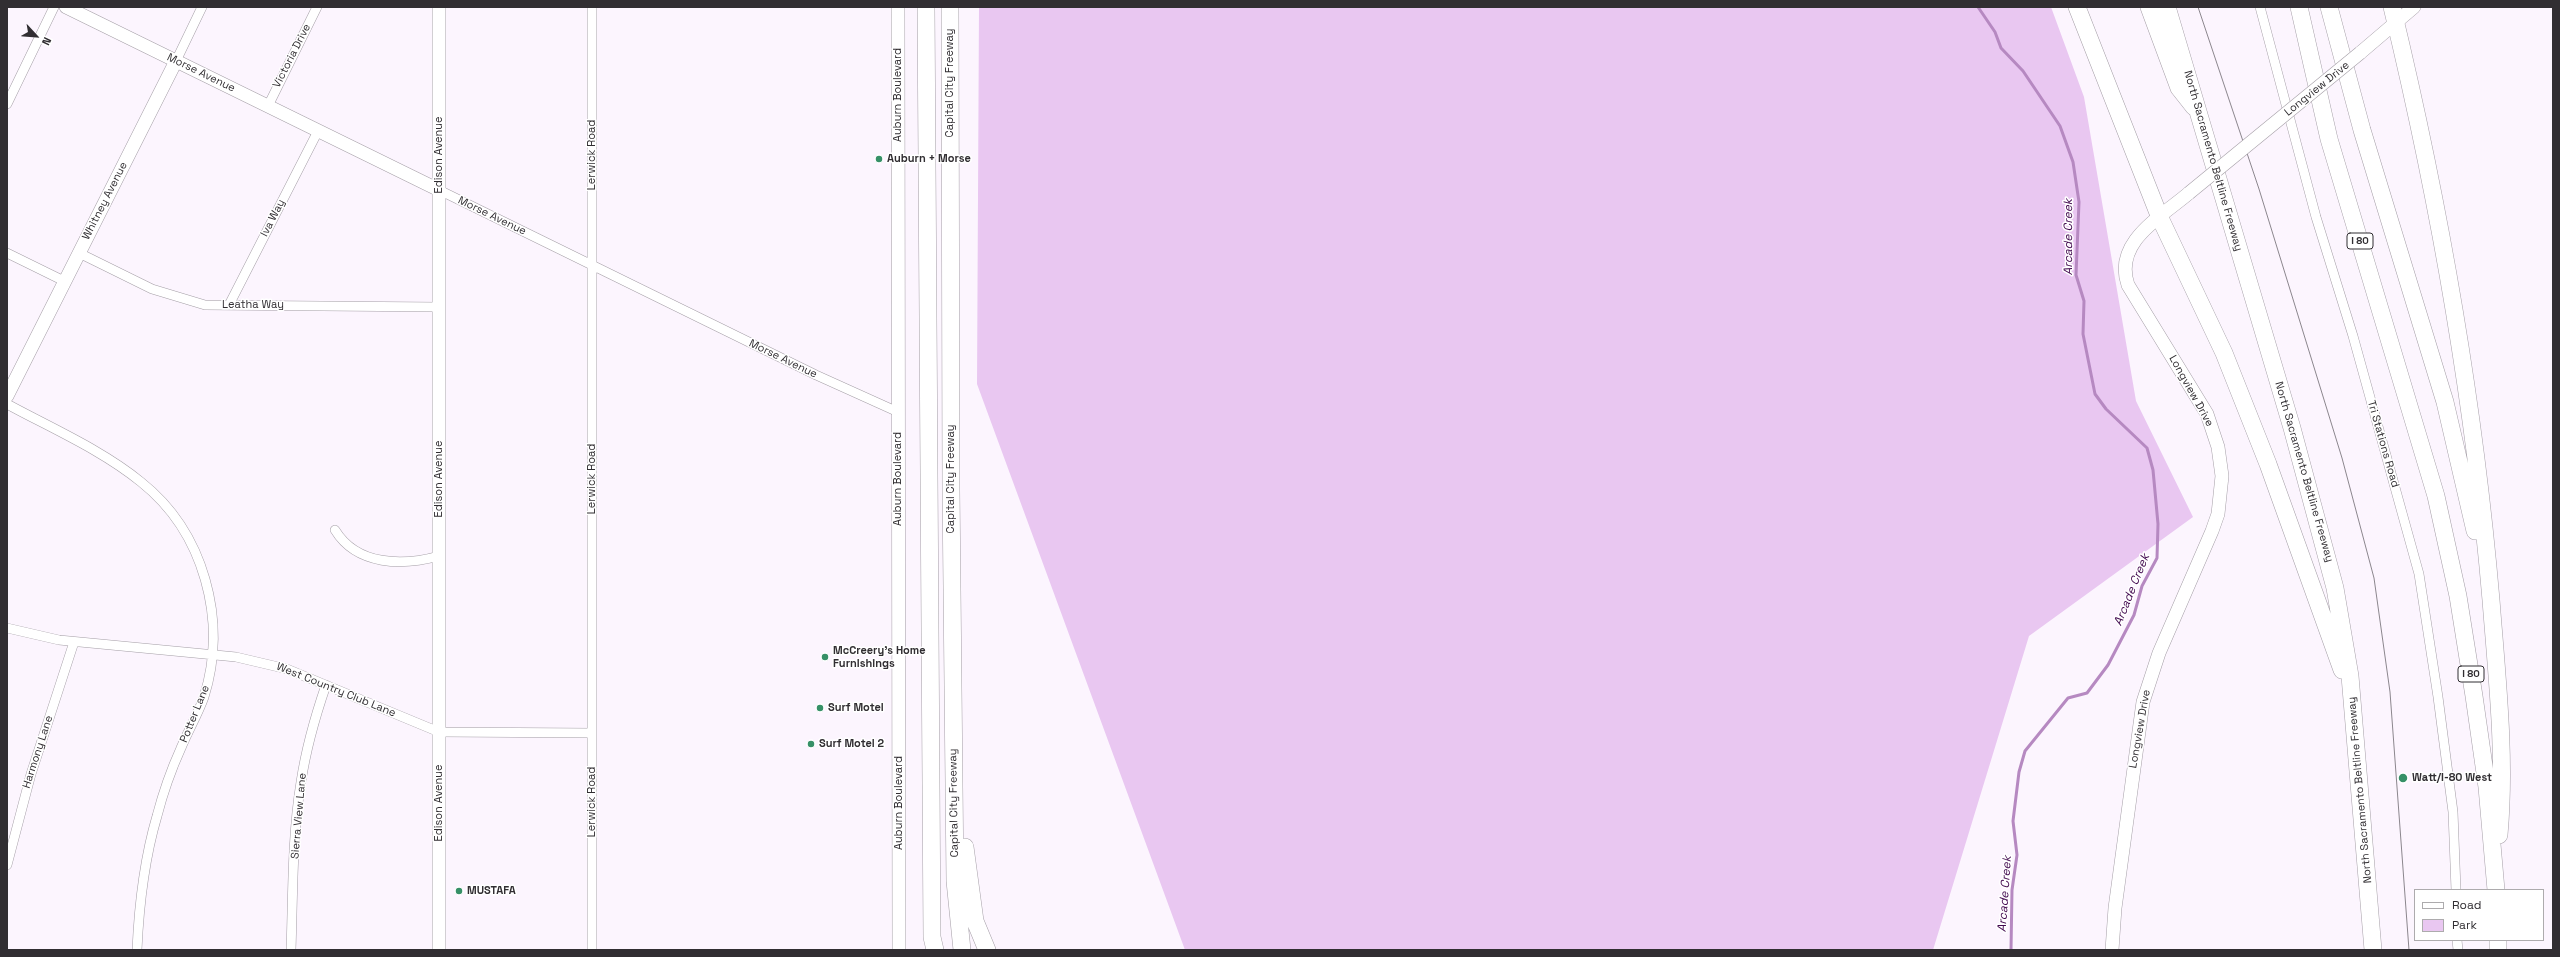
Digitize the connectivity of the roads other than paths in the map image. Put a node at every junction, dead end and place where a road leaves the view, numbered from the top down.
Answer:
1 (54, 7) edge
2 (66, 7) edge
3 (202, 7) edge
4 (317, 7) edge
5 (438, 7) edge
6 (592, 7) edge
7 (898, 7) edge
8 (926, 7) edge
9 (950, 7) edge
10 (2077, 7) edge
11 (2149, 7) edge
12 (2167, 7) edge
13 (2260, 7) edge
14 (2299, 7) edge
15 (2329, 7) edge
16 (2414, 7) edge
17 (2394, 14) edge
18 (176, 61) junction
19 (7, 104) edge
20 (268, 106) junction
21 (2200, 113) junction
22 (318, 131) junction
23 (439, 190) junction
24 (2160, 218) junction
25 (7, 253) edge
26 (79, 253) junction
27 (592, 265) junction
28 (64, 281) junction
29 (229, 305) junction
30 (439, 307) junction
31 (7, 396) edge
32 (7, 404) edge
33 (898, 412) junction
34 (335, 530) dead end
35 (439, 556) junction
36 (2490, 598) junction
37 (7, 628) edge
38 (74, 642) junction
39 (213, 655) junction
40 (326, 685) junction
41 (2353, 704) junction
42 (953, 719) junction
43 (439, 732) junction
44 (592, 733) junction
45 (7, 864) edge
46 (2496, 884) edge
47 (2456, 889) edge
48 (933, 946) edge
49 (137, 950) edge
50 (292, 950) edge
51 (439, 950) edge
52 (592, 950) edge
53 (899, 950) edge
54 (962, 950) edge
55 (987, 950) edge
56 (2112, 950) edge
57 (2373, 950) edge

1 - 19 street
2 - 18 street, Morse Avenue
3 - 18 street, Whitney Avenue
4 - 20 street, Victoria Drive
5 - 23 street, Edison Avenue
6 - 27 street, Lerwick Road
7 - 33 street, Auburn Boulevard
8 - 48 highway, Capital City Freeway
9 - 42 highway, Capital City Freeway
10 - 24 highway
11 - 21 highway
12 - 21 highway, North Sacramento Beltline Freeway
13 - 47 street, Tri Stations Road
14 - 46 highway, I 80
15 - 36 highway
16 - 17 street, Longview Drive
17 - 24 street, Longview Drive, bridge
17 - 36 highway
18 - 20 street, Morse Avenue
18 - 26 street, Whitney Avenue
20 - 22 street, Morse Avenue
21 - 41 highway, North Sacramento Beltline Freeway
22 - 23 street, Morse Avenue
22 - 29 street, Iva Way
23 - 27 street, Morse Avenue
23 - 30 street, Edison Avenue
24 - 41 highway
24 - 56 street, Longview Drive
25 - 28 street
26 - 28 street, Whitney Avenue
26 - 29 street, Leatha Way
27 - 33 street, Morse Avenue
27 - 44 street, Lerwick Road
28 - 31 street, Whitney Avenue
29 - 30 street, Leatha Way
30 - 35 street, Edison Avenue
32 - 39 street, Potter Lane
33 - 53 street, Auburn Boulevard
34 - 35 street
35 - 43 street, Edison Avenue
36 - 46 highway
37 - 38 street, West Country Club Lane
38 - 39 street, West Country Club Lane
38 - 45 street, Harmony Lane
39 - 40 street, West Country Club Lane
39 - 49 street, Potter Lane
40 - 43 street, West Country Club Lane
40 - 50 street, Sierra View Lane
41 - 57 highway, North Sacramento Beltline Freeway
42 - 54 highway, Capital City Freeway
42 - 55 highway
43 - 44 street, West Country Club Lane
43 - 51 street, Edison Avenue
44 - 52 street, Lerwick Road

